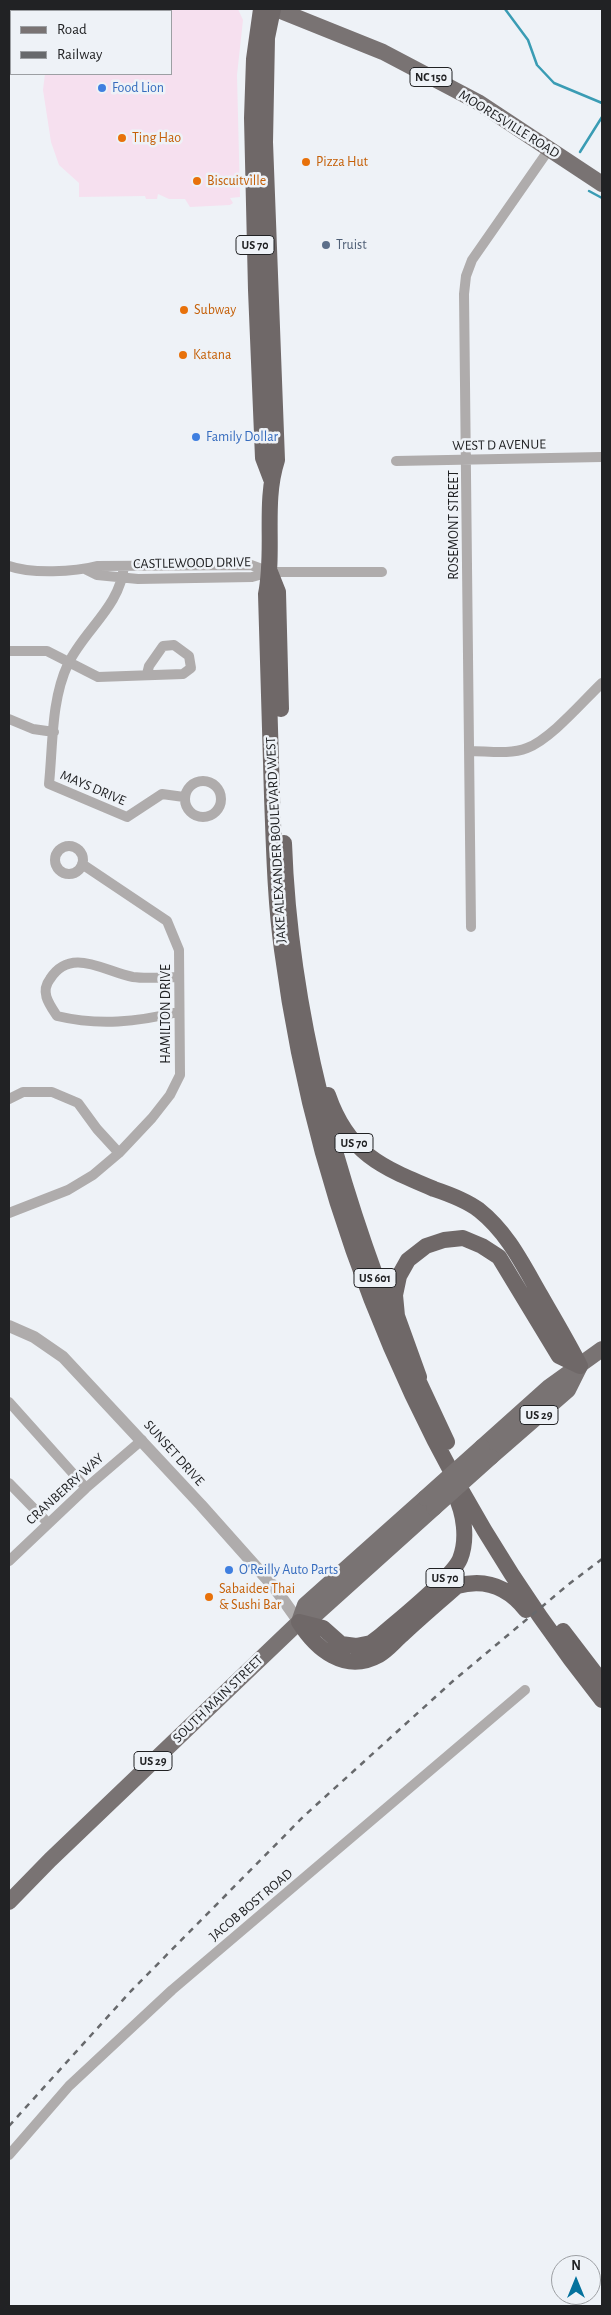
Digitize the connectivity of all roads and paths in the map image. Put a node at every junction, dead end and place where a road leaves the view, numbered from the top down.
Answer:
1 (261, 9) edge
2 (274, 9) edge
3 (550, 148) junction
4 (602, 184) edge
5 (602, 457) edge
6 (467, 459) junction
7 (396, 462) dead end
8 (271, 480) junction
9 (9, 566) edge
10 (123, 571) junction
11 (270, 572) junction
12 (382, 572) dead end
13 (9, 651) edge
14 (69, 662) junction
15 (147, 674) dead end
16 (602, 683) edge
17 (9, 719) edge
18 (54, 732) junction
19 (469, 751) junction
20 (184, 798) dead end
21 (284, 824) junction
22 (82, 864) dead end
23 (471, 927) dead end
24 (179, 978) junction
25 (178, 1012) junction
26 (9, 1099) edge
27 (119, 1153) junction
28 (9, 1213) edge
29 (9, 1326) edge
30 (602, 1348) edge
31 (580, 1366) junction
32 (9, 1402) edge
33 (426, 1412) junction
34 (142, 1440) junction
35 (9, 1483) edge
36 (86, 1488) junction
37 (48, 1523) junction
38 (9, 1561) edge
39 (299, 1622) junction
40 (602, 1682) edge
41 (525, 1690) dead end
42 (602, 1701) edge
43 (9, 1902) edge
44 (9, 2155) edge

1 - 8 highway, JAKE ALEXANDER BOULEVARD WEST / US 70
2 - 3 main road, MOORESVILLE ROAD / NC 150
2 - 8 highway, JAKE ALEXANDER BOULEVARD WEST / US 70
3 - 4 main road, MOORESVILLE ROAD / NC 150
3 - 6 street, ROSEMONT STREET
5 - 6 street, WEST D AVENUE
6 - 7 street, WEST D AVENUE
6 - 19 street, ROSEMONT STREET
8 - 11 highway, JAKE ALEXANDER BOULEVARD WEST / US 70
9 - 10 street, CASTLEWOOD DRIVE
10 - 11 street, CASTLEWOOD DRIVE
10 - 14 street
11 - 12 street, CASTLEWOOD DRIVE
11 - 21 highway, JAKE ALEXANDER BOULEVARD WEST / US 70
11 - 33 highway, JAKE ALEXANDER BOULEVARD WEST / US 70
13 - 14 street
14 - 15 street
14 - 18 street
16 - 19 street
17 - 18 street
18 - 20 street, MAYS DRIVE
19 - 23 street, ROSEMONT STREET
21 - 31 highway, US 70
21 - 33 highway, US 601
22 - 24 street, HAMILTON DRIVE
24 - 25 street, HAMILTON DRIVE
24 - 25 street
25 - 27 street, HAMILTON DRIVE
26 - 27 street
27 - 28 street, HAMILTON DRIVE
29 - 34 street, SUNSET DRIVE
30 - 31 main road, SOUTH MAIN STREET / US 29
31 - 33 highway
31 - 39 main road, SOUTH MAIN STREET / US 29, bridge
32 - 36 street
33 - 39 highway, US 70
33 - 40 highway, US 601
33 - 42 highway, US 601
34 - 36 street, CRANBERRY WAY
34 - 39 street, SUNSET DRIVE
35 - 37 street
36 - 37 street, CRANBERRY WAY
37 - 38 street, CRANBERRY WAY
39 - 42 highway
39 - 43 main road, SOUTH MAIN STREET / US 29
41 - 44 street, JACOB BOST ROAD

